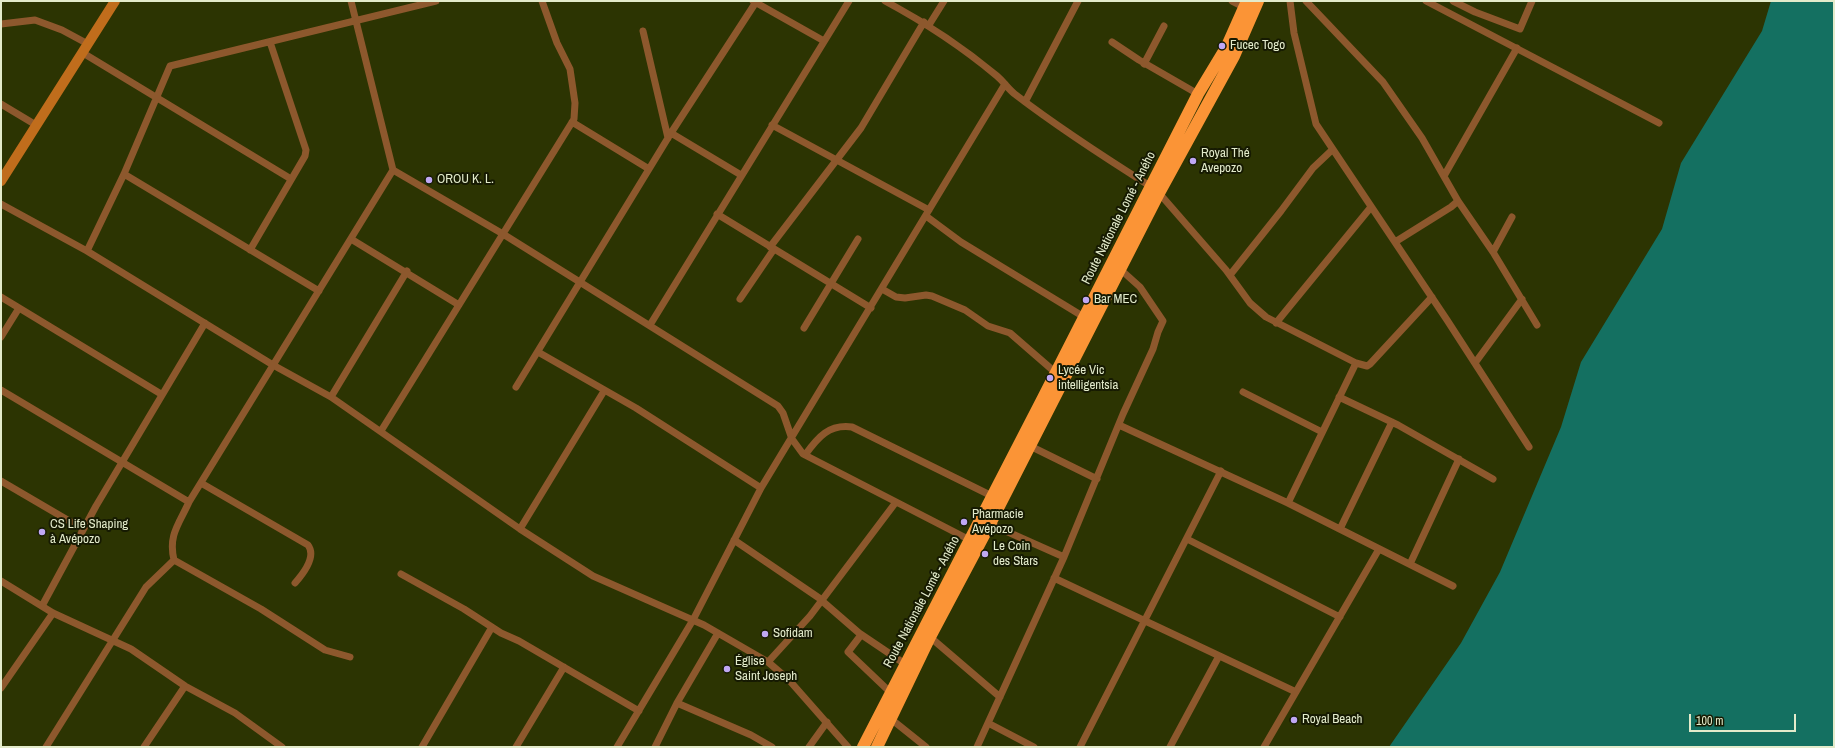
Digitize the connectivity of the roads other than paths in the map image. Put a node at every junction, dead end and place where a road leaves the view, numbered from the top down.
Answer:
1 (115, 1) edge
2 (351, 1) edge
3 (436, 1) edge
4 (542, 1) edge
5 (849, 1) edge
6 (885, 1) edge
7 (944, 1) edge
8 (1078, 1) edge
9 (1232, 1) edge
10 (1258, 1) edge
11 (1290, 1) edge
12 (1306, 1) edge
13 (1426, 1) edge
14 (1453, 1) edge
15 (1532, 1) edge
16 (754, 2) edge
17 (1246, 4) edge
18 (356, 21) junction
19 (1, 24) edge
20 (927, 24) junction
21 (1164, 26) dead end
22 (643, 31) dead end
23 (824, 41) junction
24 (270, 42) junction
25 (1112, 42) dead end
26 (86, 48) junction
27 (1517, 48) junction
28 (1144, 64) junction
29 (1005, 84) junction
30 (1198, 94) junction
31 (157, 97) junction
32 (1025, 102) junction
33 (1, 104) edge
34 (572, 122) junction
35 (1658, 123) dead end
36 (36, 125) junction
37 (772, 125) junction
38 (669, 136) junction
39 (1332, 150) junction
40 (837, 160) junction
41 (649, 169) junction
42 (393, 170) junction
43 (124, 174) junction
44 (741, 175) junction
45 (1444, 176) junction
46 (291, 179) junction
47 (1, 181) edge
48 (1154, 190) junction
49 (1458, 201) junction
50 (1, 204) edge
51 (1371, 207) junction
52 (927, 213) junction
53 (717, 214) junction
54 (1512, 217) dead end
55 (503, 234) junction
56 (351, 239) junction
57 (858, 239) dead end
58 (1395, 242) junction
59 (772, 248) junction
60 (250, 250) junction
61 (87, 251) junction
62 (1492, 252) junction
63 (1120, 269) junction
64 (407, 271) junction
65 (1230, 274) junction
66 (581, 282) junction
67 (832, 285) junction
68 (882, 289) junction
69 (319, 291) junction
70 (1432, 297) junction
71 (1, 298) edge
72 (740, 299) dead end
73 (1522, 299) junction
74 (459, 304) junction
75 (19, 308) junction
76 (871, 308) junction
77 (1084, 317) junction
78 (204, 323) junction
79 (1276, 323) junction
80 (650, 325) junction
81 (1537, 325) dead end
82 (804, 328) dead end
83 (1, 337) edge
84 (538, 352) junction
85 (1356, 363) junction
86 (1475, 363) junction
87 (273, 365) junction
88 (1056, 373) junction
89 (516, 387) dead end
90 (1, 390) edge
91 (604, 391) junction
92 (1243, 392) dead end
93 (161, 394) junction
94 (331, 397) junction
95 (1339, 397) junction
96 (1392, 422) junction
97 (1119, 425) junction
98 (382, 431) junction
99 (1322, 432) junction
100 (792, 439) junction
101 (1030, 446) junction
102 (1529, 447) dead end
103 (805, 455) junction
104 (1459, 459) junction
105 (122, 463) junction
106 (1221, 472) junction
107 (1097, 479) junction
108 (1493, 479) dead end
109 (1, 481) edge
110 (201, 483) junction
111 (761, 488) junction
112 (992, 496) junction
113 (189, 502) junction
114 (896, 502) junction
115 (1288, 503) junction
116 (990, 524) junction
117 (83, 529) junction
118 (520, 529) junction
119 (1340, 529) junction
120 (1187, 539) junction
121 (734, 540) junction
122 (970, 540) junction
123 (1380, 549) junction
124 (1064, 557) junction
125 (174, 560) junction
126 (1410, 564) junction
127 (401, 574) dead end
128 (1054, 578) junction
129 (1, 581) edge
130 (295, 583) dead end
131 (1453, 586) dead end
132 (822, 600) junction
133 (42, 606) junction
134 (53, 613) junction
135 (1340, 617) junction
136 (693, 620) junction
137 (1145, 621) junction
138 (492, 628) junction
139 (718, 633) junction
140 (861, 635) junction
141 (930, 637) junction
142 (111, 641) junction
143 (1218, 656) junction
144 (350, 657) dead end
145 (768, 662) junction
146 (905, 664) junction
147 (564, 667) junction
148 (185, 686) junction
149 (1, 688) edge
150 (1296, 692) junction
151 (891, 693) junction
152 (1000, 698) junction
153 (678, 703) junction
154 (639, 711) junction
155 (891, 719) junction
156 (827, 722) junction
157 (988, 723) junction
158 (657, 746) edge
159 (46, 747) edge
160 (144, 747) edge
161 (282, 747) edge
162 (422, 747) edge
163 (516, 747) edge
164 (617, 747) edge
165 (772, 747) edge
166 (809, 747) edge
167 (848, 747) edge
168 (863, 747) edge
169 (877, 747) edge
170 (926, 747) edge
171 (977, 747) edge
172 (1034, 747) edge
173 (1080, 747) edge
174 (1170, 747) edge
175 (1264, 747) edge

1 - 26 street
2 - 18 street
3 - 18 street
4 - 34 street
5 - 23 street
6 - 20 street
7 - 20 street
8 - 32 street
9 - 17 street
10 - 48 highway, Route Nationale Lomé - Aného
11 - 39 street
12 - 45 street
13 - 27 street
14 - 15 street
16 - 23 street
16 - 38 street
17 - 30 highway, Route Nationale Lomé - Aného
18 - 24 street
18 - 42 street
19 - 26 street
20 - 29 street
20 - 40 street
21 - 28 street
22 - 38 street
23 - 37 street
24 - 31 street
24 - 46 street
25 - 28 street
26 - 31 street
26 - 36 street
27 - 35 street
27 - 45 street
28 - 30 street
29 - 32 street
29 - 52 street
30 - 48 highway, Route Nationale Lomé - Aného
31 - 43 street
31 - 46 street
32 - 48 street
33 - 36 street
34 - 41 street
34 - 55 street
36 - 47 street
37 - 40 street
37 - 44 street
38 - 41 street
38 - 44 street
39 - 51 street
39 - 65 street
40 - 52 street
40 - 59 street
41 - 66 street
42 - 55 street
42 - 56 street
43 - 60 street
43 - 61 street
44 - 53 street
45 - 49 street
46 - 60 street
48 - 63 highway, Route Nationale Lomé - Aného
48 - 65 street
48 - 77 highway, Route Nationale Lomé - Aného
49 - 58 street
49 - 62 street
50 - 61 street
51 - 58 street
51 - 79 street
52 - 68 street
52 - 77 street
53 - 59 street
53 - 80 street
54 - 62 street
55 - 66 street
55 - 74 street
56 - 64 street
56 - 69 street
57 - 67 street
58 - 70 street
59 - 67 street
59 - 72 street
60 - 69 street
61 - 78 street
62 - 73 street
63 - 97 street
63 - 101 highway, Route Nationale Lomé - Aného
64 - 74 street
64 - 94 street
65 - 79 street
66 - 80 street
66 - 84 street
67 - 76 street
67 - 82 street
68 - 76 street
68 - 88 street
69 - 87 street
70 - 85 street
70 - 86 street
71 - 75 street
73 - 81 street
73 - 86 street
74 - 98 street
75 - 83 street
75 - 93 street
76 - 100 street
77 - 88 highway, Route Nationale Lomé - Aného
78 - 87 street
78 - 93 street
79 - 85 street
80 - 100 street
84 - 89 street
84 - 91 street
85 - 95 street
86 - 102 street
87 - 94 street
87 - 110 street
88 - 112 highway, Route Nationale Lomé - Aného
90 - 105 street
91 - 111 street
91 - 118 street
92 - 99 street
93 - 105 street
94 - 98 street
95 - 96 street
95 - 99 street
96 - 104 street
96 - 119 street
97 - 106 street
97 - 107 street
98 - 118 street
99 - 115 street
100 - 103 street
100 - 111 street
101 - 107 street
101 - 116 highway, Route Nationale Lomé - Aného
103 - 112 street
103 - 114 street
104 - 108 street
104 - 126 street
105 - 113 street
105 - 117 street
106 - 115 street
106 - 120 street
107 - 124 street
109 - 117 street
110 - 113 street
110 - 130 street
111 - 121 street
112 - 122 highway, Route Nationale Lomé - Aného
113 - 125 street
114 - 122 street
114 - 132 street
115 - 119 street
116 - 124 street
116 - 141 highway, Route Nationale Lomé - Aného
117 - 133 street
118 - 136 street
119 - 123 street
120 - 135 street
120 - 137 street
121 - 132 street
121 - 136 street
122 - 146 highway, Route Nationale Lomé - Aného
123 - 126 street
123 - 135 street
124 - 128 street
125 - 142 street
125 - 144 street
126 - 131 street
127 - 138 street
128 - 137 street
128 - 152 street
129 - 133 street
132 - 140 street
132 - 145 street
133 - 134 street
134 - 142 street
134 - 149 street
135 - 150 street
136 - 139 street
136 - 154 street
137 - 143 street
137 - 173 street
138 - 147 street
138 - 162 street
139 - 145 street
139 - 153 street
140 - 146 street
140 - 151 street
141 - 152 street
141 - 155 highway, Route Nationale Lomé - Aného
142 - 148 street
142 - 159 street
143 - 150 street
143 - 174 street
145 - 156 street
146 - 151 highway, Route Nationale Lomé - Aného
147 - 154 street
147 - 163 street
148 - 160 street
148 - 161 street
150 - 175 street
151 - 168 highway, Route Nationale Lomé - Aného
152 - 157 street
153 - 158 street
153 - 165 street
154 - 164 street
155 - 169 highway, Route Nationale Lomé - Aného
155 - 170 street
156 - 166 street
156 - 167 street
157 - 171 street
157 - 172 street

